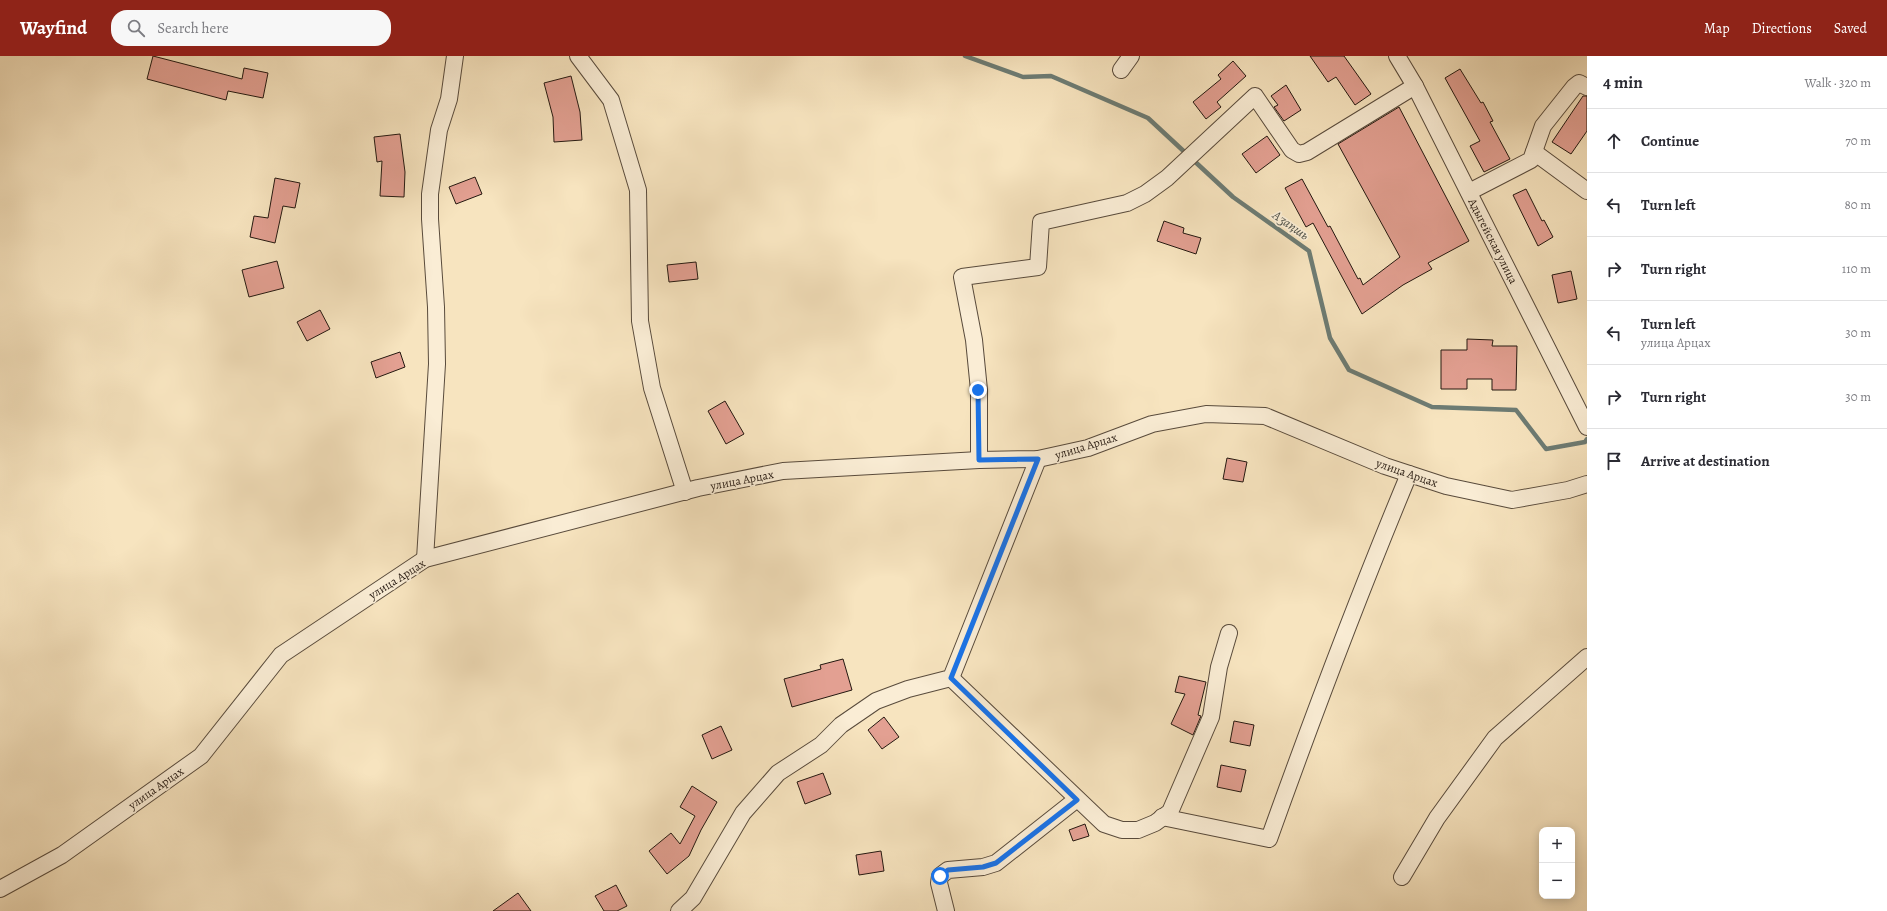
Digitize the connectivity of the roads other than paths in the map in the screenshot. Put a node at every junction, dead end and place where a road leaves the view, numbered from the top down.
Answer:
1 (456, 56) edge
2 (578, 56) edge
3 (1131, 56) edge
4 (1397, 56) edge
5 (1122, 70) dead end
6 (1415, 86) junction
7 (1587, 88) edge
8 (1534, 152) junction
9 (1587, 191) edge
10 (1469, 192) junction
11 (1587, 427) edge
12 (1038, 459) junction
13 (979, 460) junction
14 (1409, 474) junction
15 (1587, 484) edge
16 (685, 492) junction
17 (425, 559) junction
18 (1229, 633) dead end
19 (1587, 657) edge
20 (951, 678) junction
21 (1077, 800) junction
22 (1162, 817) junction
23 (1402, 877) dead end
24 (0, 889) edge
25 (679, 911) edge
26 (946, 911) edge

1 - 17 street
2 - 16 street
3 - 5 street
4 - 6 street, Адыгейская улица
6 - 10 street, Адыгейская улица
6 - 13 street
7 - 8 street
8 - 9 street
8 - 10 street
10 - 11 street, Адыгейская улица
12 - 13 street, улица Арцах
12 - 14 street, улица Арцах
12 - 20 street
13 - 16 street, улица Арцах
14 - 15 street, улица Арцах
14 - 22 street
16 - 17 street, улица Арцах
17 - 24 street, улица Арцах
18 - 22 street
19 - 23 street
20 - 21 street
20 - 25 street
21 - 22 street
21 - 26 street

